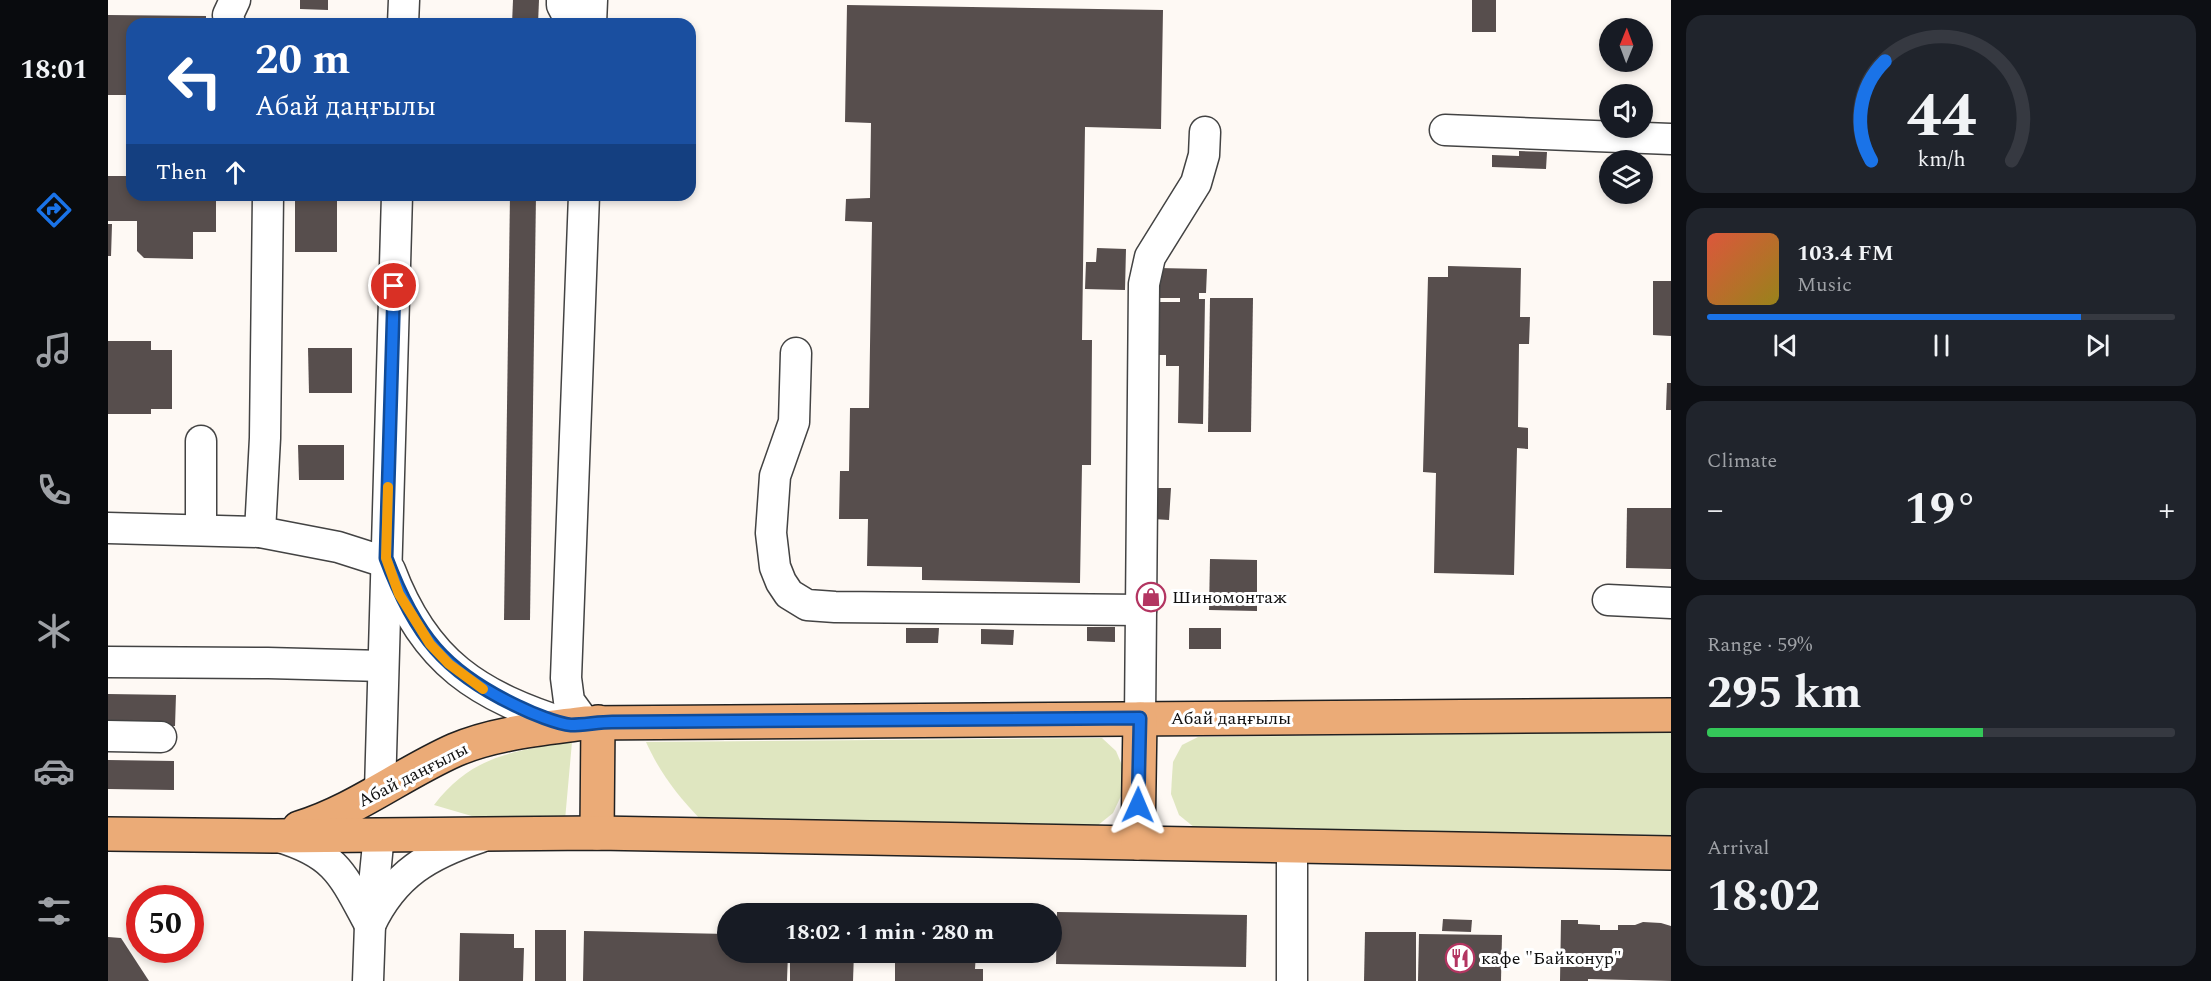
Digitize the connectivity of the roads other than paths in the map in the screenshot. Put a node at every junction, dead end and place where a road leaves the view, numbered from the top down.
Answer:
1 (404, 0) edge
2 (562, 0) edge
3 (592, 0) edge
4 (403, 18) edge
5 (570, 18) edge
6 (591, 18) edge
7 (1445, 130) dead end
8 (1205, 132) dead end
9 (1671, 139) edge
10 (268, 201) edge
11 (397, 201) edge
12 (584, 201) edge
13 (796, 353) dead end
14 (201, 441) dead end
15 (108, 528) edge
16 (201, 530) junction
17 (260, 532) junction
18 (385, 560) junction
19 (1608, 600) dead end
20 (1671, 603) edge
21 (1141, 610) junction
22 (108, 662) edge
23 (383, 666) junction
24 (1671, 715) edge
25 (1140, 718) junction
26 (584, 723) junction
27 (108, 736) edge
28 (161, 736) dead end
29 (380, 791) junction
30 (597, 833) junction
31 (108, 834) edge
32 (379, 834) junction
33 (491, 834) junction
34 (274, 836) junction
35 (1138, 843) junction
36 (1292, 846) junction
37 (1671, 853) edge
38 (370, 925) junction
39 (368, 981) edge
40 (1292, 981) edge

1 - 4 street
2 - 5 street
3 - 6 street
7 - 9 street
8 - 21 street
10 - 17 street
11 - 18 street
12 - 26 street
13 - 21 street
14 - 16 street
15 - 16 street
16 - 17 street
17 - 18 street
18 - 23 street
18 - 26 street
19 - 20 street
21 - 25 street
22 - 23 street
23 - 29 street
24 - 25 main road, Абай даңғылы
25 - 26 main road, Абай даңғылы
25 - 35 main road
26 - 29 main road, Абай даңғылы
26 - 30 main road
27 - 28 street
29 - 32 main road
29 - 34 main road, Абай даңғылы
30 - 33 main road, Абай даңғылы
30 - 35 main road, Абай даңғылы
31 - 34 main road, Абай даңғылы
32 - 33 main road, Абай даңғылы
32 - 34 main road, Абай даңғылы
32 - 38 street
33 - 38 street
34 - 38 street
35 - 36 main road, Абай даңғылы
36 - 37 main road, Абай даңғылы
36 - 40 street
38 - 39 street

